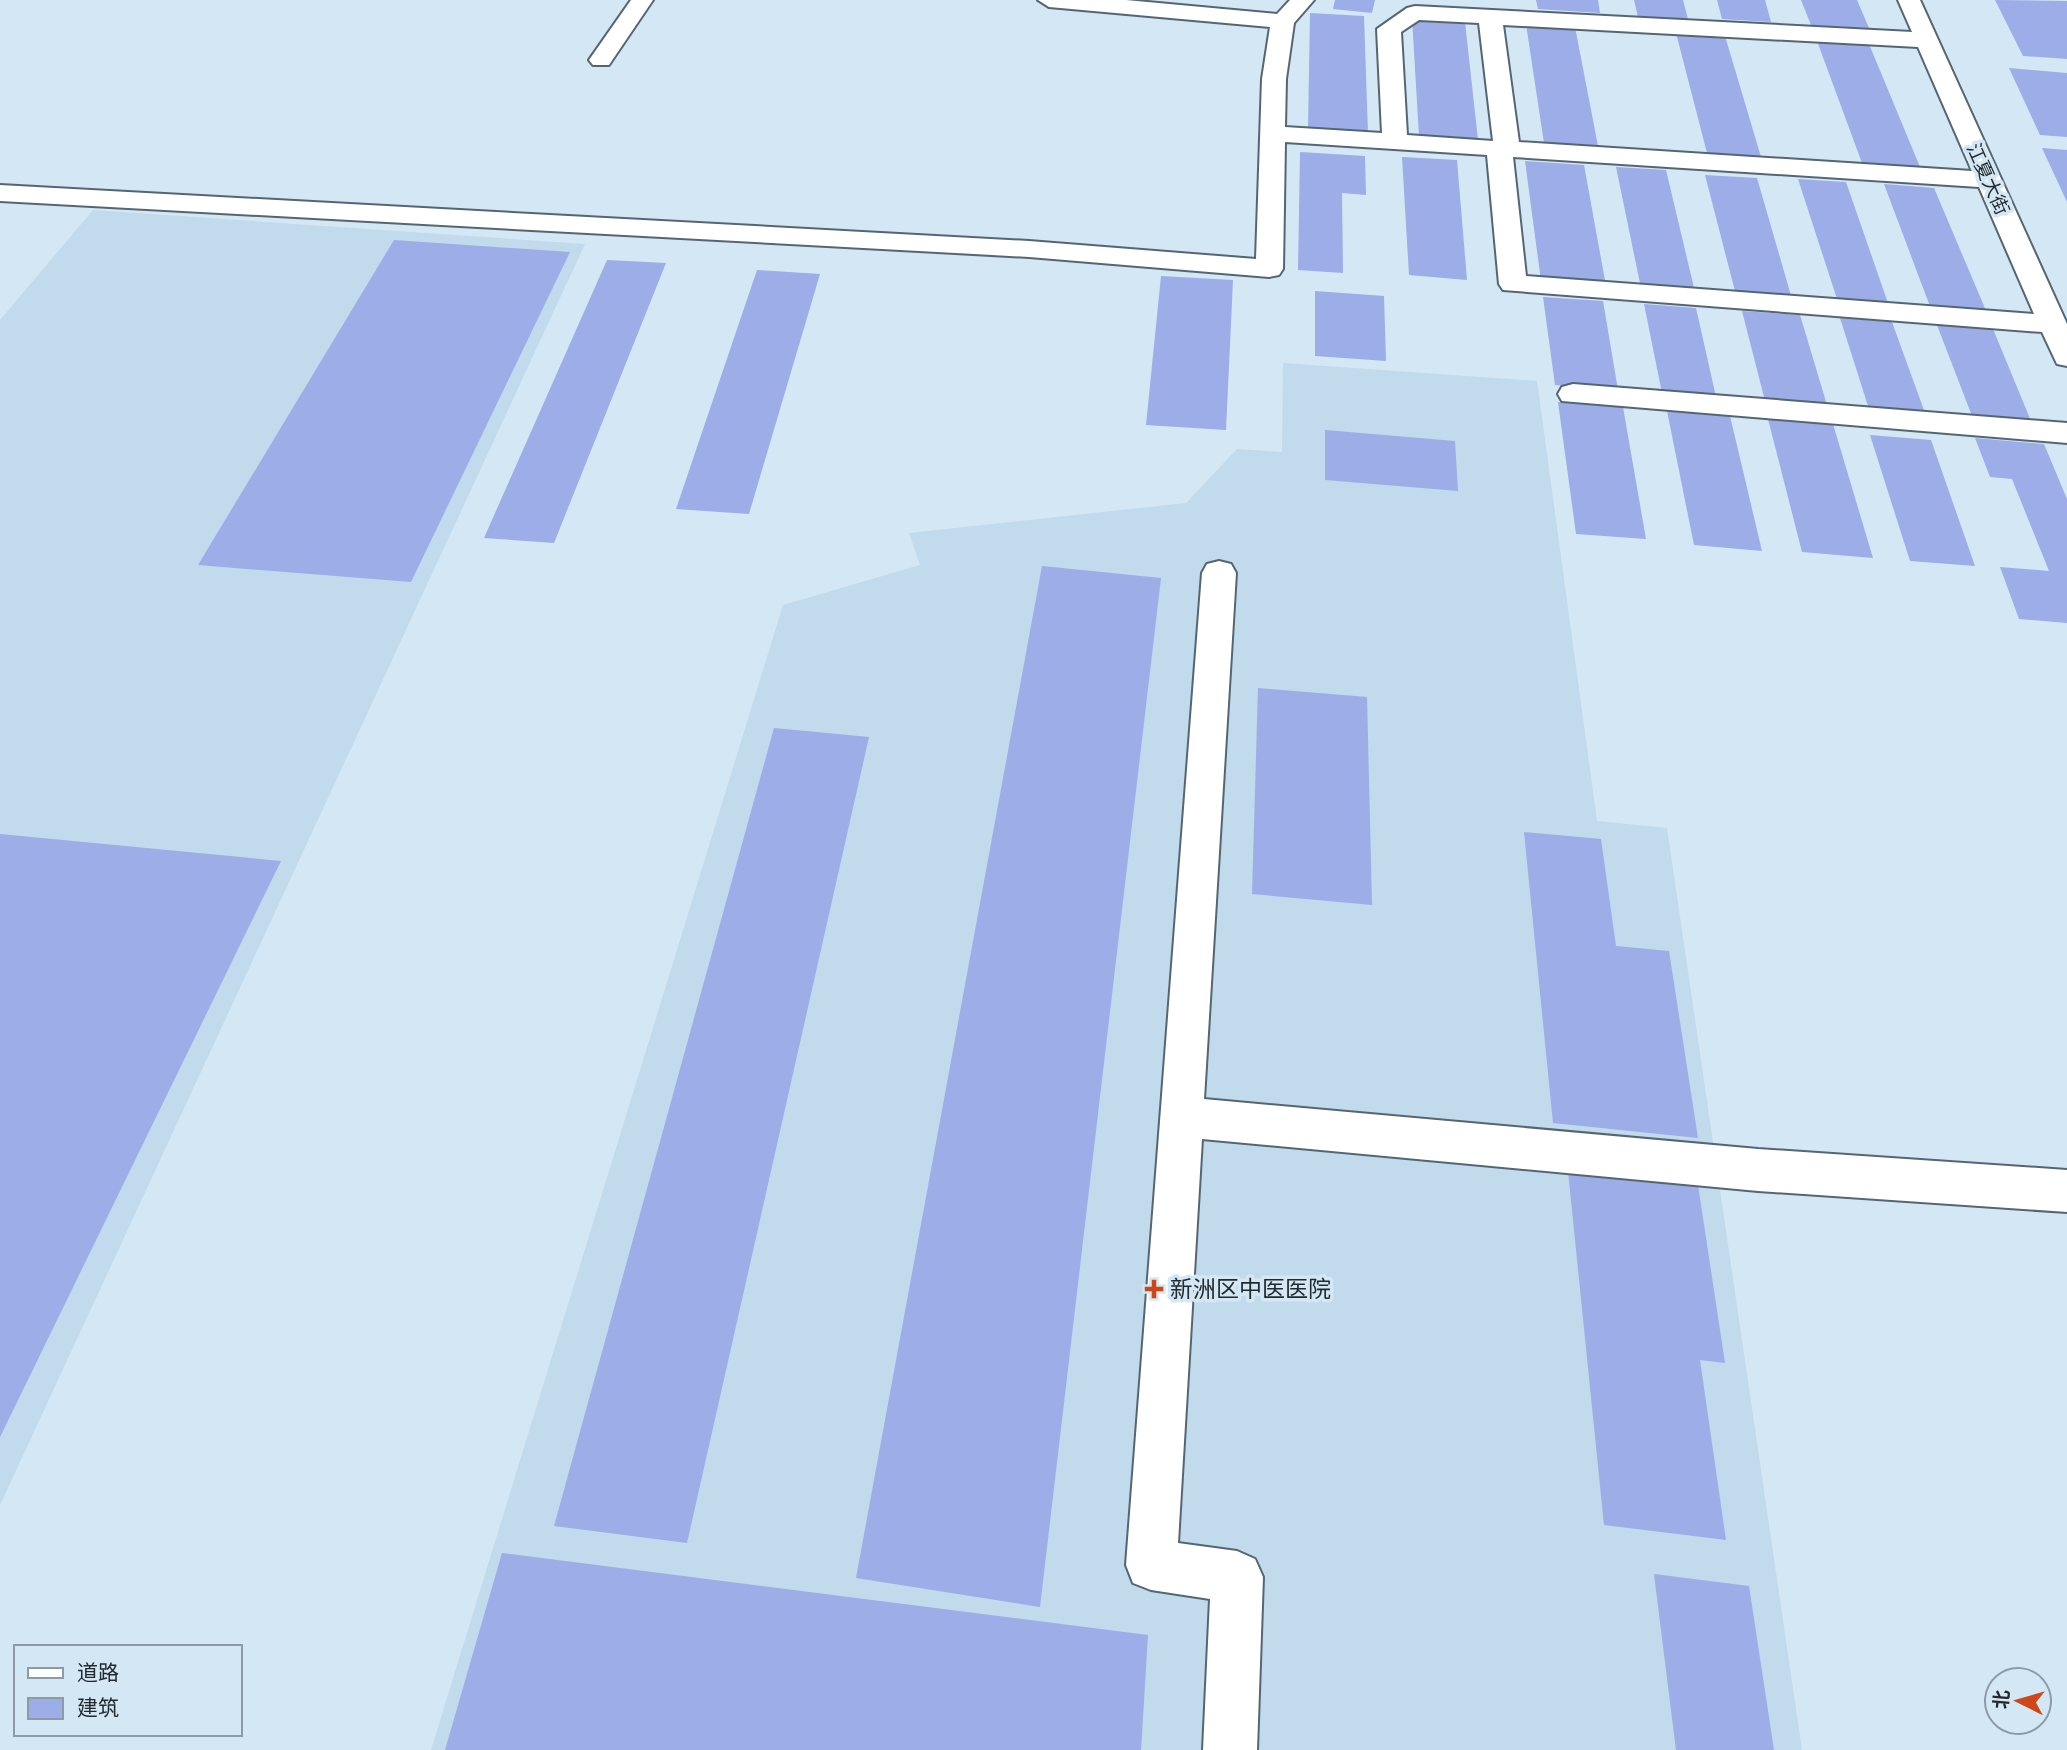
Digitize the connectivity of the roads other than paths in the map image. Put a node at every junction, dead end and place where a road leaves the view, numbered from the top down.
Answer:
1 (642, 0) edge
2 (1049, 0) edge
3 (1303, 0) edge
4 (1909, 0) edge
5 (1490, 17) junction
6 (1283, 21) junction
7 (1926, 40) junction
8 (601, 60) dead end
9 (1271, 134) junction
10 (1395, 143) junction
11 (1503, 149) junction
12 (1989, 180) junction
13 (0, 193) edge
14 (2053, 324) junction
15 (2067, 357) edge
16 (1573, 394) dead end
17 (2067, 433) edge
18 (1219, 573) dead end
19 (1181, 1117) junction
20 (2067, 1191) edge
21 (1230, 1750) edge

1 - 8 street
2 - 6 street
3 - 6 street
4 - 7 street, 江夏大街
5 - 7 street
5 - 10 street
5 - 11 street
6 - 9 street
7 - 12 street, 江夏大街
9 - 10 street
9 - 13 street
10 - 11 street
11 - 12 street
11 - 14 street
12 - 14 street, 江夏大街
14 - 15 street, 江夏大街
16 - 17 street
18 - 19 street
19 - 20 street
19 - 21 street

